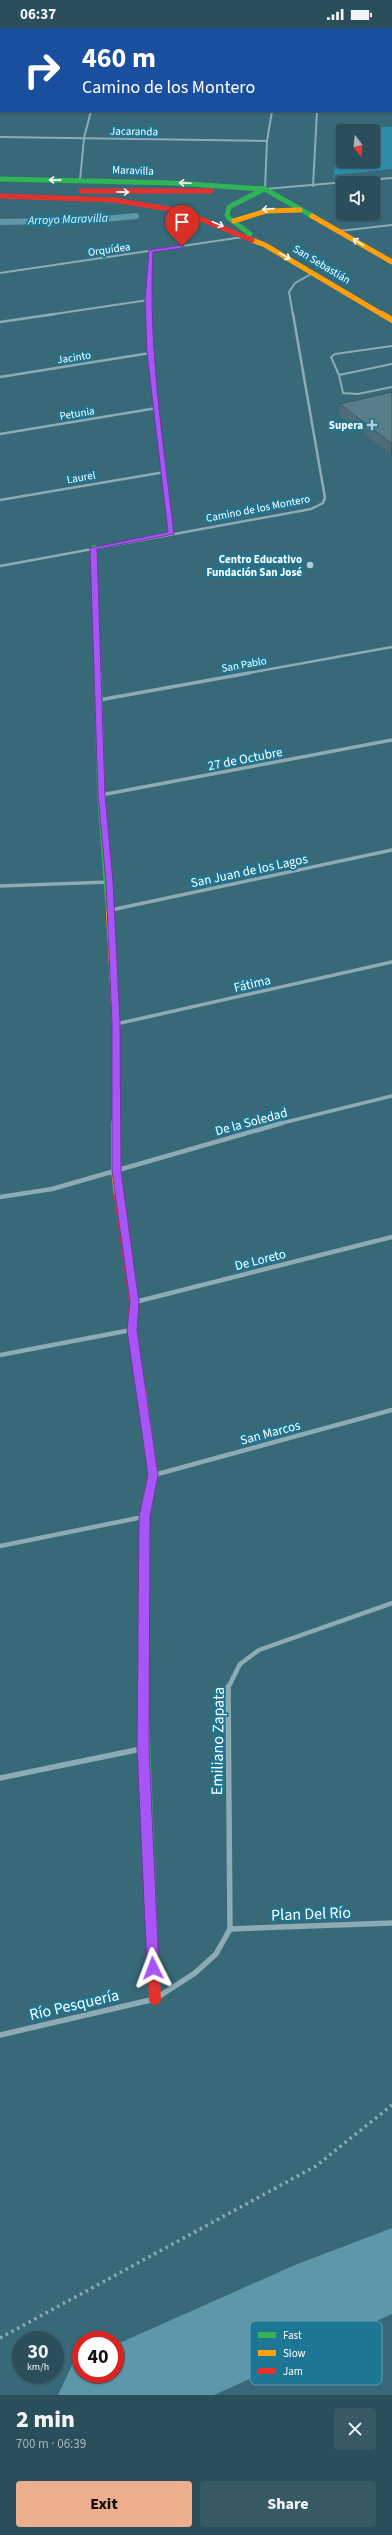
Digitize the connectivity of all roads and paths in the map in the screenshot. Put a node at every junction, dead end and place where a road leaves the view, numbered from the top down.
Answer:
1 (91, 112) edge
2 (272, 112) edge
3 (317, 112) edge
4 (0, 137) edge
5 (84, 138) junction
6 (267, 141) junction
7 (392, 178) edge
8 (0, 179) edge
9 (80, 180) junction
10 (313, 186) junction
11 (265, 188) junction
12 (0, 192) edge
13 (0, 196) edge
14 (304, 211) junction
15 (234, 221) junction
16 (392, 225) edge
17 (339, 231) junction
18 (241, 235) junction
19 (265, 245) junction
20 (151, 251) junction
21 (392, 262) edge
22 (314, 272) junction
23 (0, 273) edge
24 (148, 300) junction
25 (392, 320) edge
26 (0, 322) edge
27 (392, 346) edge
28 (150, 353) junction
29 (392, 364) edge
30 (339, 375) junction
31 (0, 377) edge
32 (392, 387) edge
33 (157, 408) junction
34 (0, 434) edge
35 (165, 472) junction
36 (0, 500) edge
37 (171, 534) junction
38 (94, 548) junction
39 (0, 566) edge
40 (392, 647) edge
41 (99, 700) junction
42 (392, 740) edge
43 (101, 795) junction
44 (392, 850) edge
45 (110, 882) junction
46 (0, 886) edge
47 (110, 910) junction
48 (392, 962) edge
49 (116, 1024) junction
50 (392, 1096) edge
51 (116, 1171) junction
52 (0, 1197) edge
53 (392, 1237) edge
54 (134, 1302) junction
55 (132, 1330) junction
56 (0, 1355) edge
57 (392, 1410) edge
58 (153, 1475) junction
59 (144, 1517) junction
60 (0, 1546) edge
61 (392, 1603) edge
62 (143, 1748) junction
63 (0, 1778) edge
64 (392, 1923) edge
65 (230, 1929) junction
66 (195, 1973) joint
67 (155, 1999) junction
68 (0, 2035) edge
69 (392, 2105) edge
70 (0, 2338) edge

1 - 5 street
2 - 6 street
3 - 10 street
4 - 5 street, Jacaranda
5 - 6 street, Jacaranda
5 - 9 street
6 - 11 street
7 - 10 street
9 -> 8 main road, Maravilla
11 -> 9 main road, Maravilla
10 - 11 street
12 -> 11 main road
11 - 14 main road
11 - 15 main road
13 -> 18 main road
14 -> 15 main road
14 - 17 main road
15 - 19 main road
16 - 17 street
21 -> 17 main road
18 - 19 main road, San Sebastián
18 - 20 street, Orquídea
19 -> 22 main road, San Sebastián
20 - 23 street, Orquídea
20 - 24 street
22 - 25 main road, San Sebastián
22 - 37 street, Camino de los Montero
24 - 26 street
24 - 28 street
27 - 30 lane
28 - 31 street, Jacinto
28 - 33 street
29 - 30 lane
30 - 32 lane
33 - 34 street, Petunia
33 - 35 street
35 - 36 street, Laurel
35 - 37 street
37 - 38 street, Camino de los Montero
38 - 39 street, Camino de los Montero
38 - 41 main road
40 - 41 street, San Pablo
41 - 43 main road
42 - 43 street, 27 de Octubre
43 - 45 main road
44 - 47 street, San Juan de los Lagos
45 - 46 street
45 - 47 main road
47 - 49 main road
48 - 49 street, Fátima
49 - 51 main road
50 - 51 street, De la Soledad
51 - 52 street, De la Soledad
51 - 54 main road
53 - 54 street, De Loreto
54 - 55 main road
55 - 56 street
55 - 58 main road
57 - 58 street, San Marcos
58 - 59 main road
59 - 60 street
59 - 62 main road
61 - 65 street, Emiliano Zapata
62 - 63 street
62 - 67 main road
64 - 65 street, Plan Del Río
65 - 66 street, Emiliano Zapata
66 - 67 street, Río Pesquería
67 - 68 street, Río Pesquería
69 - 70 path

